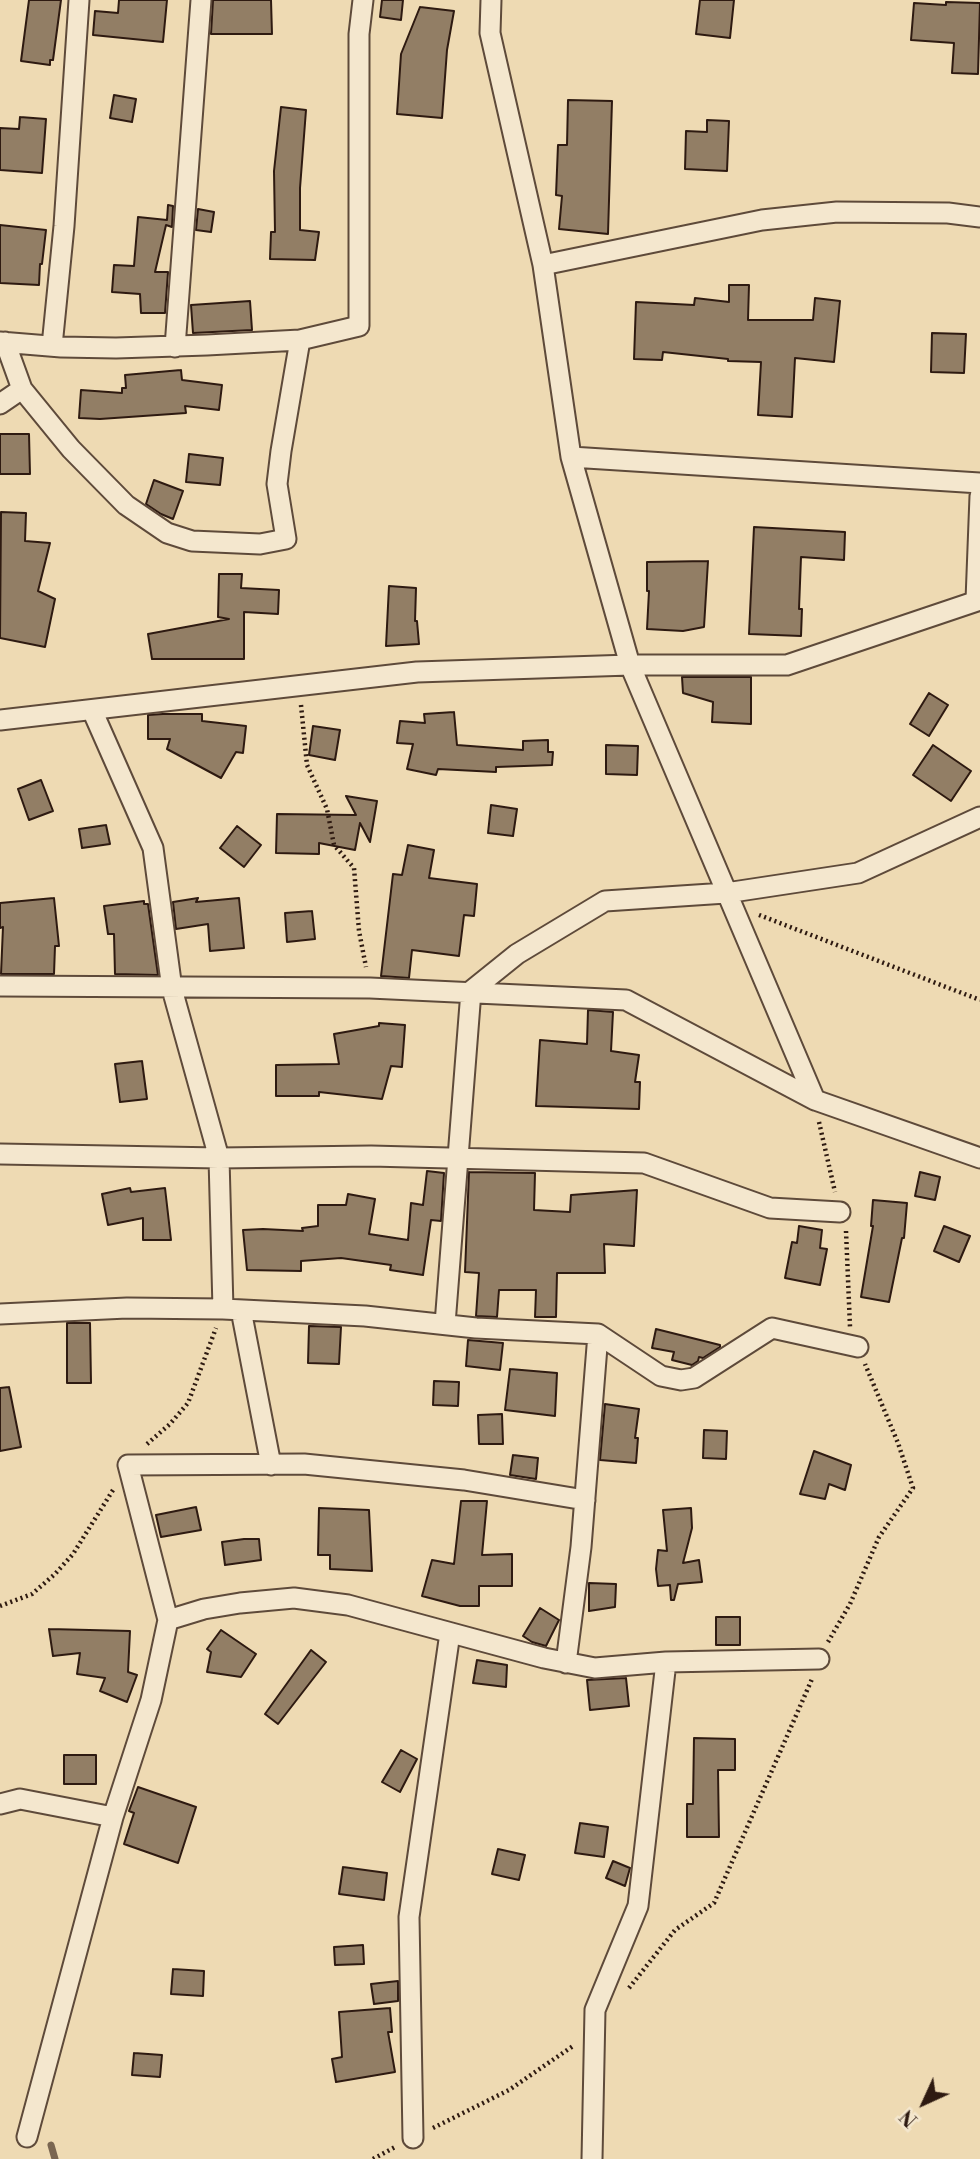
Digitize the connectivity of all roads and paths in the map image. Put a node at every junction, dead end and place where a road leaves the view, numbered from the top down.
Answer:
1 (79, 0) edge
2 (201, 0) edge
3 (363, 0) edge
4 (491, 0) edge
5 (980, 217) edge
6 (543, 265) junction
7 (300, 341) junction
8 (2, 342) edge
9 (52, 346) junction
10 (175, 346) junction
11 (22, 389) junction
12 (0, 404) edge
13 (571, 457) junction
14 (980, 483) edge
15 (980, 496) edge
16 (978, 600) edge
17 (630, 665) junction
18 (300, 686) junction
19 (92, 710) junction
20 (0, 720) edge
21 (980, 817) edge
22 (726, 893) junction
23 (758, 915) dead end
24 (0, 986) edge
25 (370, 988) junction
26 (172, 989) junction
27 (471, 991) junction
28 (980, 1000) edge
29 (815, 1100) junction
30 (0, 1154) edge
31 (219, 1158) junction
32 (458, 1158) junction
33 (980, 1158) edge
34 (841, 1212) junction
35 (232, 1310) junction
36 (0, 1314) edge
37 (445, 1324) junction
38 (598, 1334) junction
39 (858, 1347) junction
40 (128, 1465) junction
41 (271, 1465) junction
42 (585, 1500) junction
43 (0, 1606) edge
44 (168, 1620) junction
45 (450, 1633) junction
46 (819, 1659) junction
47 (666, 1662) junction
48 (566, 1663) junction
49 (0, 1804) edge
50 (113, 1817) junction
51 (627, 1991) dead end
52 (594, 2031) junction
53 (27, 2137) dead end
54 (413, 2138) junction
55 (373, 2159) edge
56 (592, 2159) edge

1 - 9 street
2 - 10 street
3 - 7 street
4 - 6 street
5 - 6 street
6 - 13 street
7 - 10 street
7 - 11 street
8 - 9 street
8 - 11 street
9 - 10 street
11 - 12 street
13 - 14 street
13 - 17 street
15 - 16 street
16 - 17 street
17 - 18 street
17 - 22 street
18 - 19 street
18 - 25 path
19 - 20 street
19 - 26 street
21 - 22 street
22 - 27 street
22 - 29 street
23 - 28 path
24 - 26 street
25 - 26 street
25 - 27 street
26 - 31 street
27 - 29 street
27 - 32 street
29 - 33 street
29 - 34 path
30 - 31 street
31 - 32 street
31 - 35 street
32 - 34 street
32 - 37 street
34 - 39 path
35 - 36 street
35 - 37 street
35 - 40 path
35 - 41 street
37 - 38 street
38 - 39 street
38 - 42 street
39 - 46 path
40 - 41 street
40 - 43 path
40 - 44 street
41 - 42 street
42 - 48 street
44 - 45 street
44 - 50 street
45 - 48 street
45 - 54 street
46 - 47 street
46 - 51 path
47 - 48 street
47 - 52 street
49 - 50 street
50 - 53 street
52 - 54 path
52 - 56 street
54 - 55 path

